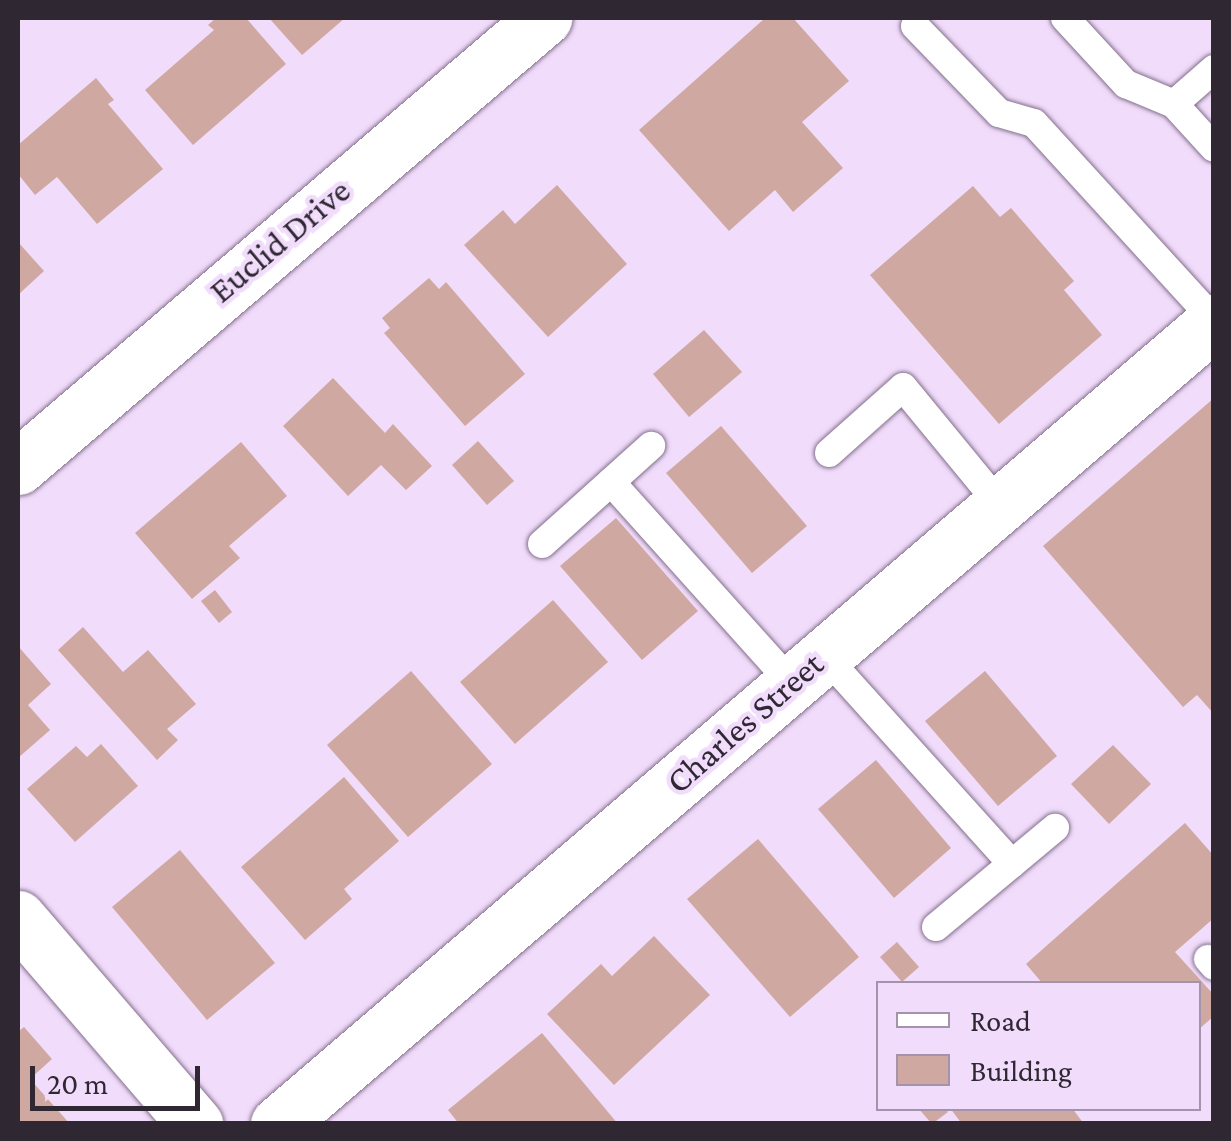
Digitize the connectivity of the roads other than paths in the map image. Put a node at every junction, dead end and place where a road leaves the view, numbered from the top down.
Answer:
1 (544, 18) edge
2 (1065, 18) edge
3 (915, 26) dead end
4 (1214, 69) edge
5 (1174, 104) junction
6 (1214, 148) edge
7 (1214, 321) edge
8 (650, 446) dead end
9 (829, 453) dead end
10 (18, 467) edge
11 (611, 482) junction
12 (1000, 505) junction
13 (542, 544) dead end
14 (808, 669) junction
15 (1055, 828) dead end
16 (1012, 864) junction
17 (18, 918) edge
18 (936, 927) dead end
19 (195, 1124) edge
20 (278, 1124) edge

1 - 10 street, Euclid Drive
2 - 5 lane
3 - 7 lane
4 - 5 lane
5 - 6 lane
7 - 12 street, Charles Street
8 - 11 lane
9 - 12 lane
11 - 13 lane
11 - 14 lane
12 - 14 street, Charles Street
14 - 16 lane
14 - 20 street, Charles Street
15 - 16 lane
16 - 18 lane
17 - 19 street

